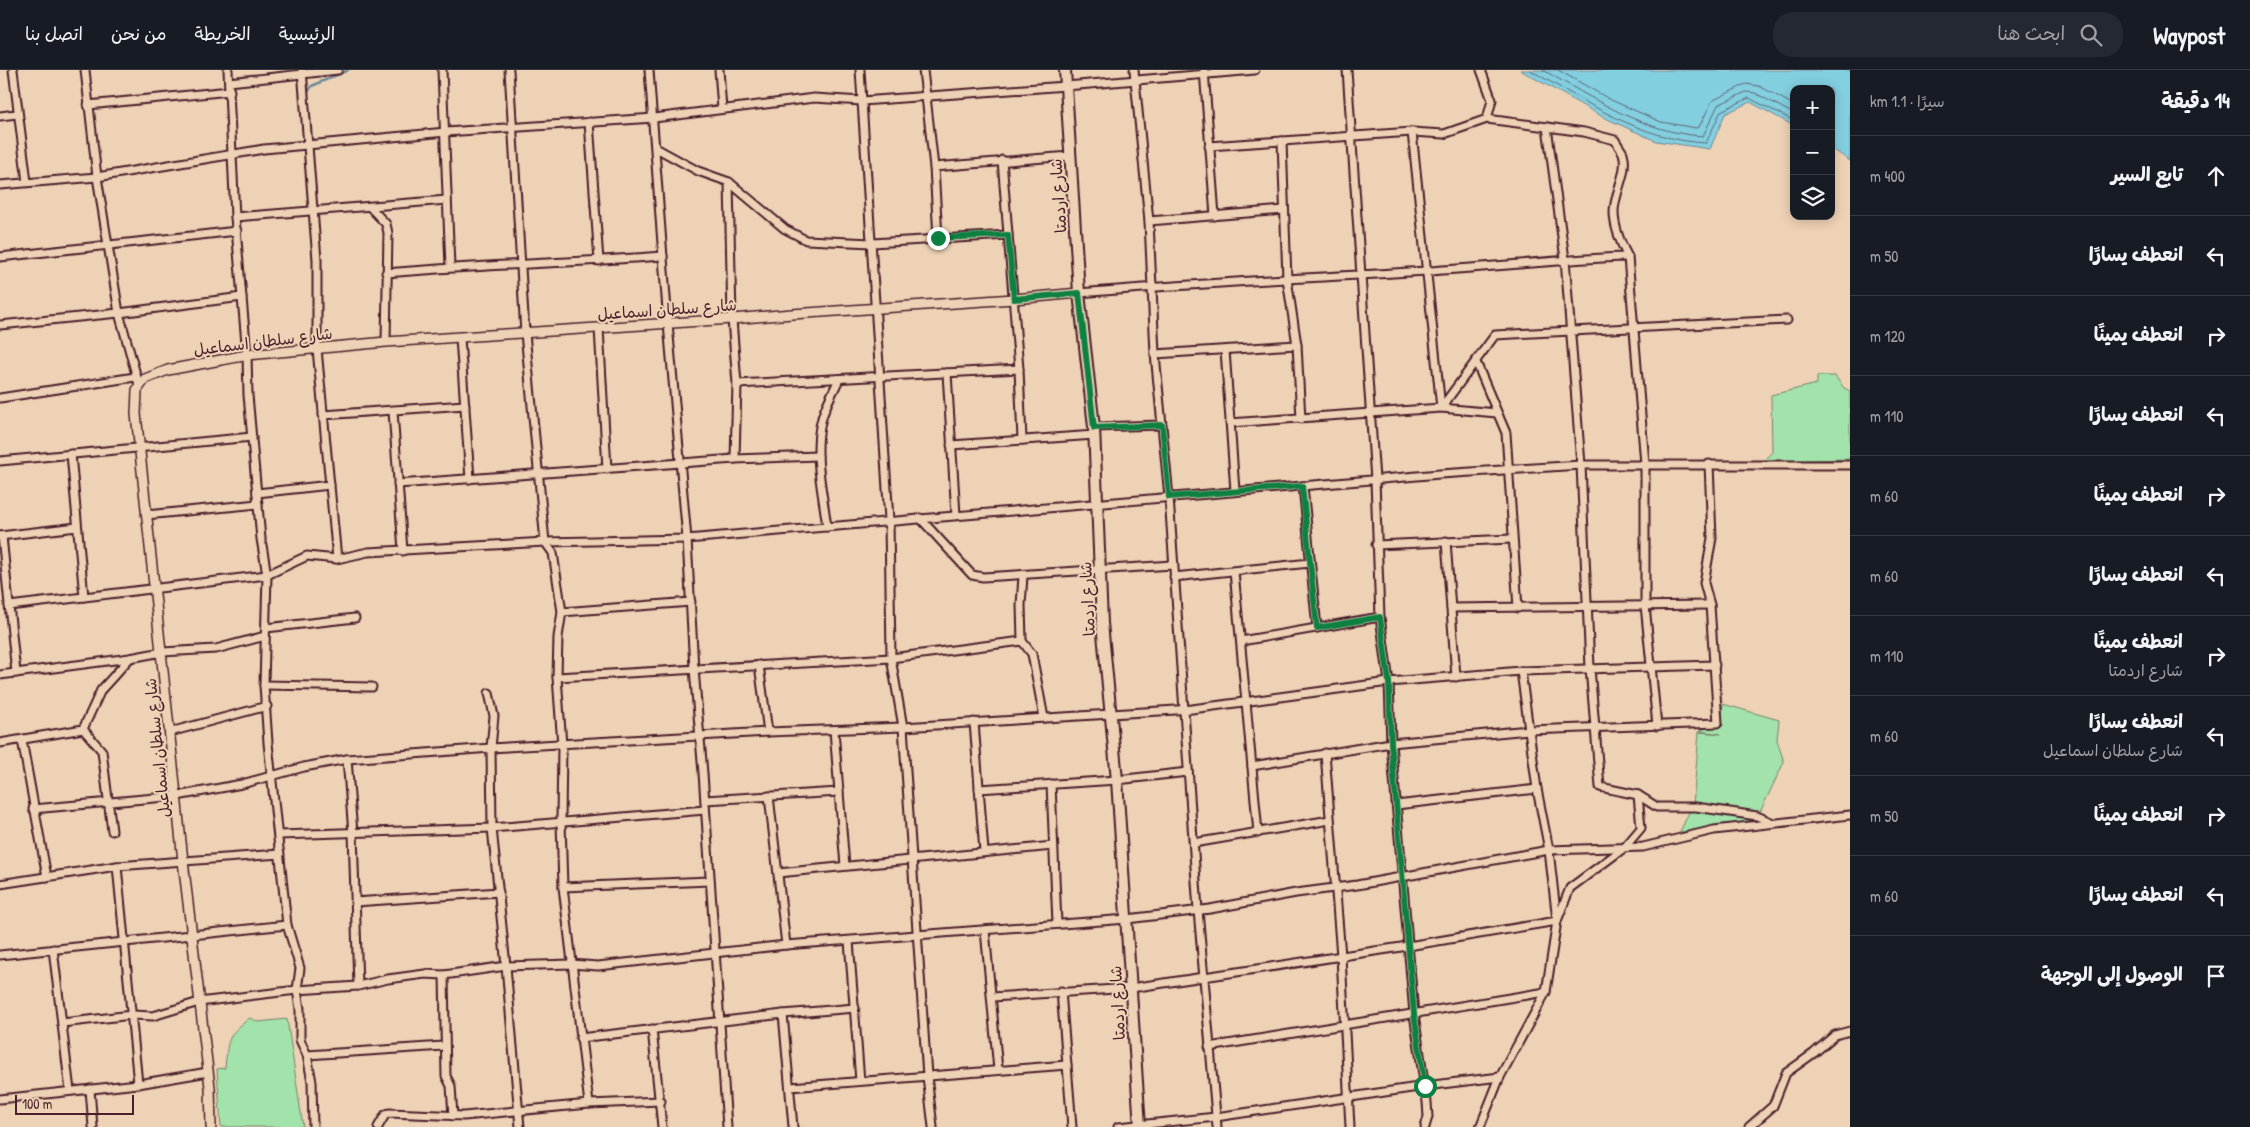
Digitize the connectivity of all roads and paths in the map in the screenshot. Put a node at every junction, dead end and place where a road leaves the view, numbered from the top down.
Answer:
1 (13, 70) edge
2 (85, 70) edge
3 (228, 70) edge
4 (338, 70) edge
5 (442, 70) edge
6 (509, 70) edge
7 (650, 70) edge
8 (719, 70) edge
9 (860, 70) edge
10 (923, 70) edge
11 (1065, 70) edge
12 (1134, 70) edge
13 (1254, 70) edge
14 (1347, 70) edge
15 (1481, 70) edge
16 (302, 72) edge
17 (1204, 72) edge
18 (1135, 80) junction
19 (230, 82) junction
20 (1066, 86) junction
21 (230, 91) junction
22 (925, 96) junction
23 (862, 101) junction
24 (88, 105) junction
25 (722, 109) junction
26 (17, 114) junction
27 (0, 116) edge
28 (654, 118) junction
29 (1487, 119) junction
30 (589, 122) junction
31 (514, 127) junction
32 (1547, 127) junction
33 (446, 132) junction
34 (1412, 132) junction
35 (1351, 136) junction
36 (1282, 141) junction
37 (308, 146) junction
38 (1210, 146) junction
39 (656, 148) junction
40 (232, 155) junction
41 (1070, 156) junction
42 (1002, 160) junction
43 (934, 167) junction
44 (96, 176) junction
45 (27, 182) junction
46 (729, 182) junction
47 (0, 185) edge
48 (447, 200) junction
49 (370, 207) junction
50 (313, 209) junction
51 (1284, 210) junction
52 (1215, 216) junction
53 (235, 217) junction
54 (1149, 221) junction
55 (236, 231) junction
56 (1008, 235) junction
57 (938, 238) junction
58 (872, 243) junction
59 (109, 245) junction
60 (0, 256) edge
61 (663, 256) junction
62 (1628, 257) junction
63 (1565, 259) junction
64 (599, 261) junction
65 (520, 264) junction
66 (450, 267) junction
67 (1427, 271) junction
68 (386, 273) junction
69 (1361, 275) junction
70 (1287, 279) junction
71 (1153, 287) junction
72 (1079, 293) junction
73 (242, 297) junction
74 (1014, 299) junction
75 (875, 308) junction
76 (119, 313) junction
77 (732, 320) junction
78 (1787, 320) dead end
79 (668, 324) junction
80 (0, 325) edge
81 (1633, 327) junction
82 (599, 328) junction
83 (1571, 330) junction
84 (525, 333) junction
85 (460, 338) junction
86 (386, 342) junction
87 (1297, 345) junction
88 (317, 349) junction
89 (1225, 350) junction
90 (1155, 354) junction
91 (247, 355) junction
92 (1476, 362) junction
93 (1019, 369) junction
94 (948, 373) junction
95 (880, 377) junction
96 (839, 379) junction
97 (137, 381) junction
98 (737, 384) junction
99 (0, 398) edge
100 (465, 404) junction
101 (1441, 408) junction
102 (393, 411) junction
103 (1370, 413) junction
104 (1497, 413) junction
105 (323, 415) junction
106 (1301, 419) junction
107 (1230, 423) junction
108 (1162, 425) junction
109 (1094, 431) junction
110 (252, 437) junction
111 (1022, 440) junction
112 (951, 445) junction
113 (139, 447) junction
114 (71, 454) junction
115 (818, 456) junction
116 (734, 458) junction
117 (0, 461) edge
118 (680, 463) junction
119 (1645, 464) junction
120 (1709, 464) junction
121 (1582, 465) junction
122 (1850, 465) edge
123 (607, 468) junction
124 (1508, 470) junction
125 (539, 474) junction
126 (470, 479) junction
127 (1375, 480) junction
128 (398, 484) junction
129 (330, 485) junction
130 (1302, 486) junction
131 (1236, 492) junction
132 (257, 493) junction
133 (1169, 497) junction
134 (258, 504) junction
135 (1097, 504) junction
136 (956, 515) junction
137 (146, 516) junction
138 (920, 518) junction
139 (889, 520) junction
140 (77, 527) junction
141 (827, 527) junction
142 (1, 536) edge
143 (687, 539) junction
144 (1512, 539) junction
145 (1446, 541) junction
146 (545, 542) junction
147 (1376, 545) junction
148 (403, 551) junction
149 (337, 559) junction
150 (1310, 563) junction
151 (1174, 565) junction
152 (1100, 571) junction
153 (1234, 571) junction
154 (267, 575) junction
155 (1023, 576) junction
156 (1174, 577) junction
157 (154, 587) junction
158 (84, 597) junction
159 (691, 602) junction
160 (1645, 605) junction
161 (1710, 605) junction
162 (9, 606) junction
163 (1589, 606) junction
164 (1451, 608) junction
165 (1518, 608) junction
166 (562, 612) junction
167 (1380, 617) junction
168 (355, 618) dead end
169 (1317, 628) junction
170 (265, 632) junction
171 (1022, 641) junction
172 (1241, 641) junction
173 (162, 652) junction
174 (130, 658) junction
175 (891, 658) junction
176 (758, 665) junction
177 (1714, 665) junction
178 (1651, 666) junction
179 (1590, 668) junction
180 (694, 669) junction
181 (1521, 671) junction
182 (16, 673) junction
183 (0, 675) edge
184 (557, 677) junction
185 (1456, 677) junction
186 (1389, 682) junction
187 (264, 685) junction
188 (372, 687) dead end
189 (489, 693) dead end
190 (1247, 702) junction
191 (267, 706) junction
192 (1184, 709) junction
193 (1109, 714) junction
194 (1044, 718) junction
195 (974, 722) junction
196 (1657, 726) junction
197 (903, 727) junction
198 (1595, 728) junction
199 (83, 729) junction
200 (834, 730) junction
201 (1528, 730) junction
202 (170, 732) junction
203 (768, 732) junction
204 (700, 737) junction
205 (22, 740) junction
206 (0, 743) edge
207 (1391, 743) junction
208 (562, 745) junction
209 (491, 748) junction
210 (1325, 753) junction
211 (347, 759) junction
212 (1252, 766) junction
213 (1188, 772) junction
214 (271, 775) junction
215 (1117, 780) junction
216 (1051, 784) junction
217 (979, 789) junction
218 (1537, 789) junction
219 (840, 792) junction
220 (1638, 795) junction
221 (177, 796) junction
222 (769, 796) junction
223 (705, 800) junction
224 (109, 803) junction
225 (1396, 805) junction
226 (33, 808) junction
227 (705, 810) junction
228 (1850, 815) edge
229 (1330, 820) junction
230 (561, 822) junction
231 (1773, 823) junction
232 (492, 828) junction
233 (112, 831) dead end
234 (353, 833) junction
235 (1258, 833) junction
236 (279, 835) junction
237 (1194, 843) junction
238 (1053, 846) junction
239 (1624, 848) junction
240 (1549, 850) junction
241 (984, 852) junction
242 (280, 854) junction
243 (912, 860) junction
244 (183, 861) junction
245 (117, 866) junction
246 (845, 866) junction
247 (778, 872) junction
248 (46, 877) junction
249 (1402, 877) junction
250 (710, 881) junction
251 (0, 884) edge
252 (563, 887) junction
253 (1336, 888) junction
254 (499, 892) junction
255 (355, 902) junction
256 (1198, 910) junction
257 (1127, 919) junction
258 (1557, 921) junction
259 (1058, 924) junction
260 (287, 925) junction
261 (985, 930) junction
262 (191, 936) junction
263 (917, 936) junction
264 (124, 940) junction
265 (849, 941) junction
266 (786, 945) junction
267 (1408, 946) junction
268 (53, 949) junction
269 (715, 952) junction
270 (0, 955) edge
271 (1341, 956) junction
272 (571, 964) junction
273 (506, 966) junction
274 (444, 975) junction
275 (1204, 977) junction
276 (358, 986) junction
277 (1132, 988) junction
278 (297, 990) junction
279 (1061, 991) junction
280 (1546, 992) junction
281 (992, 997) junction
282 (199, 1002) junction
283 (854, 1008) junction
284 (783, 1014) junction
285 (1414, 1014) junction
286 (132, 1015) junction
287 (721, 1021) junction
288 (62, 1023) junction
289 (1344, 1025) junction
290 (652, 1029) junction
291 (1850, 1031) edge
292 (580, 1038) junction
293 (444, 1046) junction
294 (1209, 1047) junction
295 (307, 1055) junction
296 (1067, 1065) junction
297 (998, 1070) junction
298 (208, 1072) junction
299 (927, 1076) junction
300 (1500, 1077) junction
301 (860, 1081) junction
302 (138, 1084) junction
303 (1425, 1086) junction
304 (790, 1087) junction
305 (90, 1090) junction
306 (70, 1091) junction
307 (1347, 1097) junction
308 (0, 1099) edge
309 (661, 1101) junction
310 (589, 1104) junction
311 (517, 1112) junction
312 (453, 1116) junction
313 (1216, 1117) junction
314 (1140, 1126) edge
315 (94, 1127) edge
316 (212, 1127) edge
317 (313, 1127) edge
318 (378, 1127) edge
319 (520, 1127) edge
320 (662, 1127) edge
321 (727, 1127) edge
322 (793, 1127) edge
323 (933, 1127) edge
324 (1072, 1127) edge
325 (1118, 1127) edge
326 (1217, 1127) edge
327 (1350, 1127) edge
328 (1425, 1127) edge
329 (1480, 1127) edge
330 (1749, 1127) edge

1 - 26 street
2 - 24 street
3 - 19 street
4 - 16 street
5 - 33 street
6 - 31 street
7 - 28 street
8 - 25 street
9 - 23 street
10 - 22 street
11 - 20 main road, شارع اردمتا
12 - 18 street
13 - 17 street
14 - 35 street
15 - 29 street
16 - 19 street
16 - 37 street
17 - 18 street
17 - 38 street
18 - 20 street
18 - 54 street
19 - 21 street
20 - 22 street
20 - 41 main road, شارع اردمتا
21 - 24 street
21 - 40 street
22 - 23 street
22 - 43 street
23 - 25 street
23 - 58 street
24 - 44 street
25 - 28 street
26 - 27 street
26 - 45 street
28 - 30 street
28 - 39 street
29 - 32 street
29 - 34 street
30 - 31 street
30 - 64 street
31 - 33 street
31 - 65 street
32 - 62 street
32 - 63 street
33 - 37 street
33 - 48 street
34 - 35 street
34 - 67 street
35 - 36 street
35 - 69 street
36 - 38 street
36 - 51 street
37 - 40 street
37 - 50 street
38 - 52 street
39 - 46 street
39 - 61 street
40 - 44 street
40 - 53 street
41 - 42 street
41 - 72 main road, شارع اردمتا
42 - 43 street
42 - 56 street
43 - 57 street
44 - 45 street
44 - 59 street
45 - 47 street
46 - 58 street
46 - 77 street
48 - 49 street
48 - 66 street
49 - 50 street
49 - 68 street
50 - 53 street
50 - 88 street
51 - 52 street
51 - 70 street
52 - 54 street
53 - 55 street
54 - 71 street
55 - 59 street
55 - 73 street
56 - 57 street
56 - 74 street
57 - 58 street
58 - 75 street
59 - 60 street
59 - 76 street
61 - 64 street
61 - 79 street
62 - 63 street
62 - 81 street
63 - 67 street
63 - 83 street
64 - 65 street
65 - 66 street
65 - 84 street
66 - 68 street
67 - 69 street
67 - 101 street
68 - 86 street
69 - 70 street
69 - 103 street
70 - 71 street
70 - 87 street
71 - 72 street
71 - 90 street
72 - 74 street, شارع سلطان اسماعيل
72 - 109 main road, شارع اردمتا
73 - 76 street
73 - 91 street
74 - 75 street, شارع سلطان اسماعيل
74 - 93 street
75 - 77 street, شارع سلطان اسماعيل
75 - 95 street
76 - 80 street
76 - 97 street
77 - 79 street, شارع سلطان اسماعيل
77 - 98 street
78 - 81 street
79 - 82 street, شارع سلطان اسماعيل
79 - 118 street
81 - 83 street
81 - 119 street
82 - 84 street, شارع سلطان اسماعيل
82 - 123 street
83 - 92 street
83 - 121 street
84 - 85 street, شارع سلطان اسماعيل
84 - 125 street
85 - 86 street, شارع سلطان اسماعيل
85 - 100 street
86 - 88 street, شارع سلطان اسماعيل
87 - 89 street
87 - 106 street
88 - 91 street, شارع سلطان اسماعيل
88 - 105 street
89 - 90 street
89 - 107 street
90 - 108 street
91 - 97 street, شارع سلطان اسماعيل
91 - 110 street
92 - 101 street
92 - 104 street
93 - 94 street
93 - 111 street
94 - 95 street
94 - 112 street
95 - 96 street
95 - 139 street
96 - 98 street
96 - 115 street
97 - 99 street
97 - 113 street, شارع سلطان اسماعيل
98 - 116 street
100 - 102 street
100 - 126 street
101 - 103 street
101 - 104 street
102 - 105 street
102 - 128 street
103 - 106 street
103 - 127 street
104 - 124 street
105 - 129 street
106 - 107 street
107 - 131 street
108 - 109 street
108 - 133 street
109 - 111 street
109 - 135 main road, شارع اردمتا
110 - 113 street
110 - 132 street
111 - 112 street
112 - 136 street
113 - 114 street
113 - 137 street, شارع سلطان اسماعيل
114 - 117 street
114 - 140 street
115 - 116 street
115 - 141 street
116 - 118 street
118 - 123 street
118 - 143 street
119 - 120 street
119 - 121 street
119 - 160 street
120 - 122 street
120 - 161 street
121 - 124 street
121 - 163 street
123 - 125 street
124 - 127 street
124 - 144 street
125 - 126 street
125 - 146 street
126 - 128 street
127 - 130 street
127 - 147 street
128 - 148 street
129 - 132 street
129 - 149 street
130 - 131 street
130 - 150 street
131 - 133 street
132 - 134 street
133 - 135 street
133 - 151 street
134 - 137 street
134 - 154 street
135 - 136 street
135 - 152 main road, شارع اردمتا
136 - 138 street
137 - 157 street, شارع سلطان اسماعيل
138 - 139 street
138 - 155 street
139 - 141 street
139 - 175 street
140 - 142 street
140 - 158 street
141 - 143 street
142 - 162 street
143 - 146 street
143 - 159 street
144 - 145 street
144 - 165 street
145 - 147 street
145 - 164 street
146 - 148 street
146 - 166 street
147 - 167 street
148 - 149 street
149 - 154 street
150 - 153 street
150 - 169 street
151 - 152 street
151 - 156 street
152 - 155 street
152 - 193 main road, شارع اردمتا
153 - 156 street
153 - 172 street
154 - 157 street
154 - 170 street
155 - 171 street
156 - 192 street
157 - 158 street
157 - 173 street, شارع سلطان اسماعيل
158 - 162 street
159 - 166 street
159 - 180 street
160 - 161 street
160 - 163 street
160 - 178 street
161 - 177 street
162 - 182 street
163 - 165 street
163 - 179 street
164 - 165 street
164 - 185 street
166 - 184 street
167 - 169 street
167 - 186 street
168 - 170 street
169 - 172 street
170 - 173 street
170 - 187 street
171 - 175 street
171 - 194 street
172 - 190 street
173 - 174 street
173 - 202 street, شارع سلطان اسماعيل
174 - 182 street
174 - 199 street
175 - 176 street
175 - 197 street
176 - 180 street
176 - 203 street
177 - 178 street
177 - 196 street
178 - 179 street
178 - 196 street
179 - 181 street
179 - 198 street
180 - 184 street
180 - 204 street
181 - 185 street
181 - 201 street
182 - 183 street
184 - 208 street
185 - 186 street
186 - 190 street
186 - 207 street
187 - 188 street
187 - 191 street
189 - 209 street
190 - 192 street
190 - 212 street
191 - 202 street
191 - 214 street
192 - 193 street
192 - 213 street
193 - 194 street
193 - 215 main road, شارع اردمتا
194 - 195 street
195 - 197 street
195 - 217 street
196 - 198 street
197 - 200 street
197 - 243 street
198 - 201 street
198 - 220 street
199 - 205 street
199 - 224 street
200 - 203 street
200 - 219 street
201 - 207 street
201 - 218 street
202 - 221 street, شارع سلطان اسماعيل
203 - 204 street
204 - 208 street
204 - 223 street
205 - 206 street
205 - 226 street
207 - 210 street
207 - 225 street
208 - 209 street
208 - 230 street
209 - 211 street
209 - 232 street
210 - 212 street
210 - 229 street
211 - 214 street
211 - 234 street
212 - 235 street
213 - 215 street
213 - 237 street
214 - 221 street
214 - 236 street
215 - 216 street
215 - 257 main road, شارع اردمتا
216 - 217 street
216 - 238 street
217 - 241 street
218 - 225 street
218 - 240 street
219 - 222 street
219 - 246 street
220 - 231 street
220 - 239 street
221 - 224 street
221 - 244 street, شارع سلطان اسماعيل
222 - 223 street
222 - 247 street
223 - 227 street
224 - 226 street
224 - 233 street
225 - 249 street
226 - 248 street
227 - 230 street
227 - 250 street
228 - 231 street
229 - 235 street
229 - 253 street
230 - 232 street
230 - 252 street
231 - 239 street
232 - 234 street
232 - 254 street
234 - 236 street
234 - 255 street
235 - 237 street
236 - 242 street
237 - 256 street
238 - 241 street
238 - 259 street
239 - 240 street
239 - 258 street
240 - 249 street
240 - 258 street
241 - 243 street
242 - 244 street
242 - 260 street
243 - 246 street
243 - 263 street
244 - 245 street
244 - 262 street, شارع سلطان اسماعيل
245 - 248 street
245 - 264 street
246 - 247 street
247 - 266 street
248 - 251 street
249 - 253 street
249 - 267 street
250 - 252 street
250 - 269 street
252 - 272 street
253 - 256 street
253 - 271 street
254 - 255 street
254 - 273 street
255 - 276 street
256 - 257 street
256 - 275 street
257 - 259 street
257 - 277 main road, شارع اردمتا
258 - 267 street
258 - 280 street
259 - 261 street
260 - 262 street
260 - 278 street
261 - 263 street
261 - 281 street
262 - 264 street
262 - 282 street, شارع سلطان اسماعيل
263 - 265 street
263 - 299 street
264 - 268 street
264 - 286 street
265 - 266 street
265 - 283 street
266 - 269 street
267 - 271 street
267 - 285 street
268 - 270 street
268 - 288 street
269 - 272 street
269 - 287 street
271 - 275 street
271 - 289 street
272 - 273 street
272 - 292 street
273 - 274 street
273 - 311 street
274 - 276 street
274 - 293 street
275 - 277 street
275 - 294 street
276 - 278 street
277 - 279 street
277 - 314 main road, شارع اردمتا
278 - 282 street
278 - 295 street
279 - 281 street
279 - 296 street
280 - 285 street
280 - 300 street
281 - 297 street
282 - 286 street
282 - 298 street, شارع سلطان اسماعيل
283 - 284 street
283 - 301 street
284 - 287 street
284 - 304 street
285 - 289 street
285 - 303 street
286 - 288 street
286 - 302 street
287 - 290 street
287 - 321 street
288 - 306 street
289 - 294 street
289 - 307 street
290 - 292 street
290 - 309 street
291 - 330 street
292 - 310 street
293 - 295 street
293 - 312 street
294 - 313 street
295 - 317 street
296 - 297 street
296 - 324 street
297 - 299 street
298 - 302 street
298 - 316 street, شارع سلطان اسماعيل
299 - 301 street
299 - 323 street
300 - 303 street
300 - 329 street
301 - 304 street
302 - 305 street
303 - 307 street
303 - 328 street
304 - 322 street
305 - 306 street
305 - 315 street
306 - 308 street
307 - 313 street
307 - 327 street
309 - 310 street
309 - 320 street
310 - 311 street
311 - 312 street
311 - 319 street
312 - 318 street
313 - 314 street
313 - 326 street
314 - 325 street

